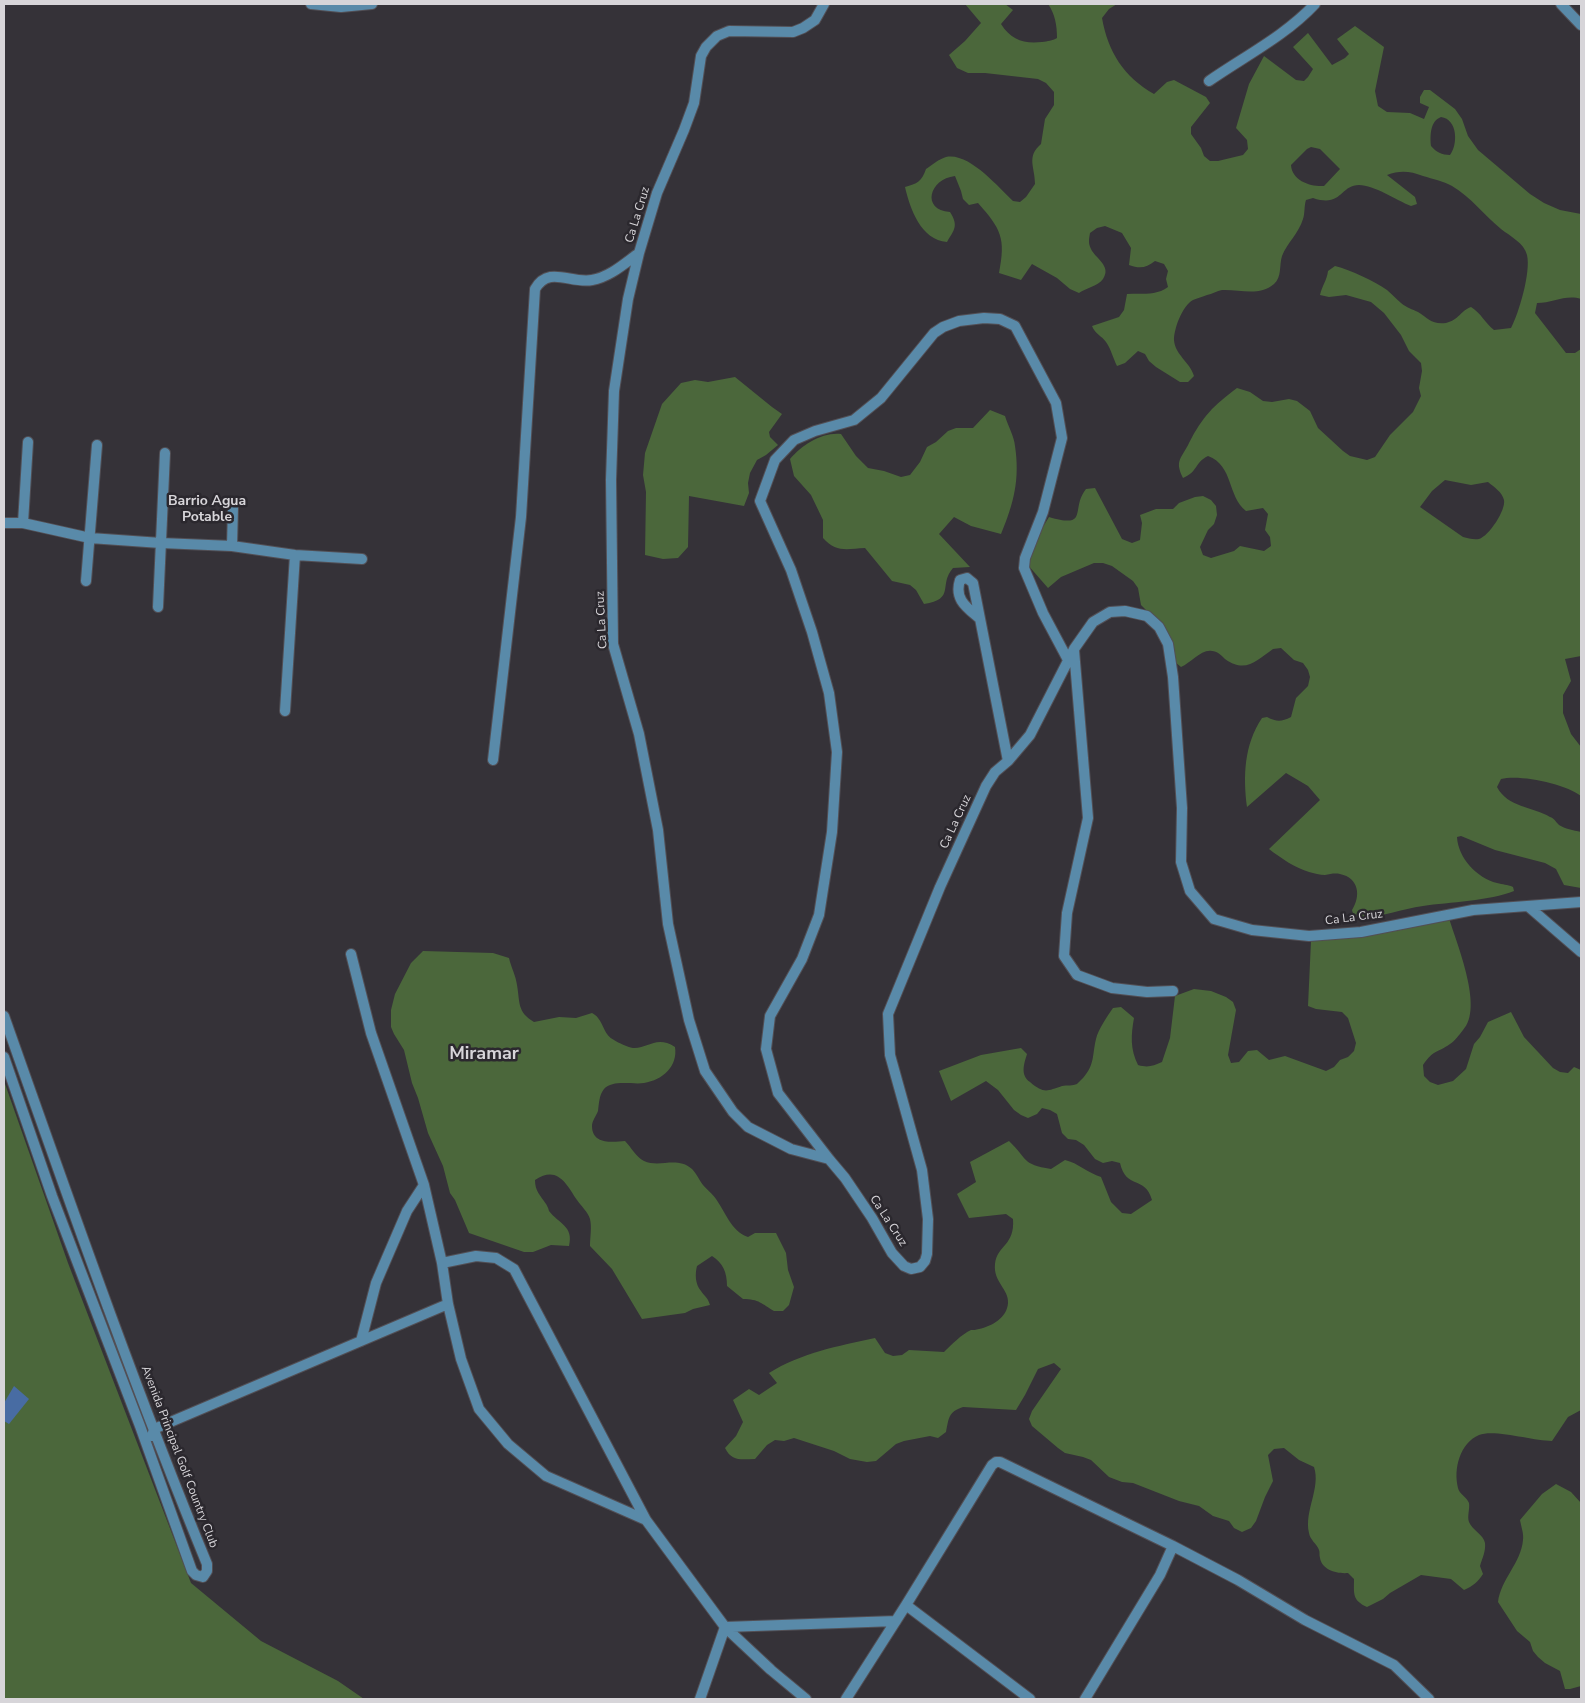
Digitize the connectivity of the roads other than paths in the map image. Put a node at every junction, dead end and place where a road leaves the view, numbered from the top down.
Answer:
1 (311, 4) edge
2 (372, 4) edge
3 (824, 4) edge
4 (1315, 4) edge
5 (1561, 4) edge
6 (1581, 25) edge
7 (1209, 81) dead end
8 (639, 253) junction
9 (28, 442) dead end
10 (97, 445) dead end
11 (165, 453) dead end
12 (233, 507) dead end
13 (4, 523) edge
14 (23, 523) junction
15 (90, 538) junction
16 (160, 543) junction
17 (232, 546) junction
18 (295, 555) junction
19 (362, 559) dead end
20 (86, 581) dead end
21 (158, 607) dead end
22 (979, 618) dead end
23 (1074, 649) junction
24 (1068, 660) junction
25 (285, 712) dead end
26 (493, 760) dead end
27 (1008, 760) junction
28 (1581, 902) edge
29 (1529, 907) junction
30 (1581, 952) edge
31 (351, 954) dead end
32 (1173, 991) dead end
33 (4, 1016) edge
34 (4, 1057) edge
35 (829, 1160) junction
36 (424, 1185) junction
37 (442, 1263) junction
38 (448, 1304) junction
39 (361, 1341) junction
40 (154, 1429) junction
41 (149, 1450) junction
42 (646, 1520) junction
43 (1173, 1546) junction
44 (906, 1606) junction
45 (896, 1621) junction
46 (725, 1627) junction
47 (700, 1699) edge
48 (806, 1699) edge
49 (846, 1699) edge
50 (1030, 1699) edge
51 (1085, 1699) edge
52 (1429, 1699) edge

1 - 2 street
3 - 8 street, Ca La Cruz
4 - 7 street
5 - 6 street
8 - 26 street
8 - 35 street, Ca La Cruz
9 - 14 street
10 - 15 street
11 - 16 street
12 - 17 street
13 - 14 street
14 - 15 street
15 - 16 street
15 - 20 street
16 - 17 street
16 - 21 street
17 - 18 street
18 - 19 street
18 - 25 street
22 - 27 street
23 - 24 street, Ca La Cruz
23 - 29 street, Ca La Cruz
23 - 32 street
24 - 27 street, Ca La Cruz
24 - 35 street
27 - 35 street, Ca La Cruz
28 - 29 street, Ca La Cruz
29 - 30 street
31 - 36 street
33 - 40 street, Avenida Principal Golf Country Club
34 - 41 street, Avenida Principal Golf Country Club
36 - 37 street
36 - 39 street
37 - 38 street
37 - 42 street
38 - 39 street
38 - 42 street
39 - 40 street
40 - 41 street
40 - 41 street, Avenida Principal Golf Country Club
42 - 46 street
43 - 44 street
43 - 51 street
43 - 52 street
44 - 45 street
44 - 50 street
45 - 46 street
45 - 49 street
46 - 47 street
46 - 48 street

